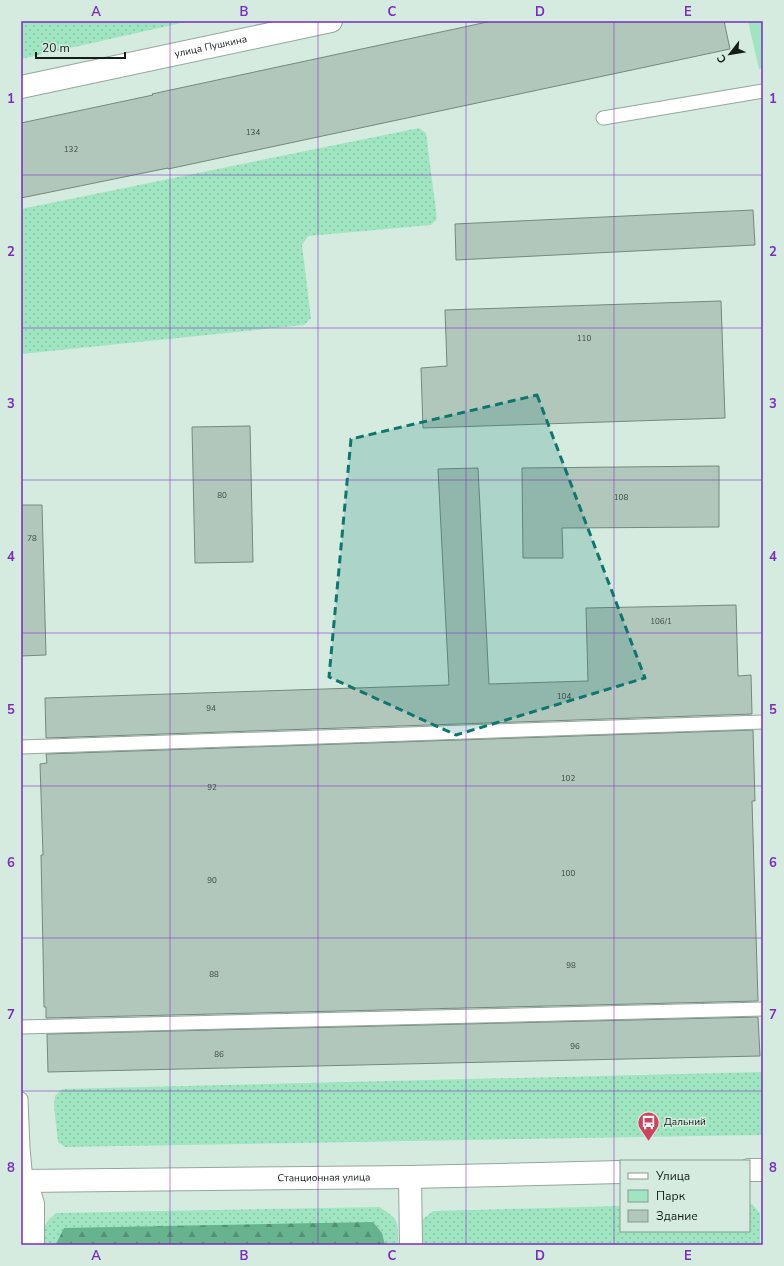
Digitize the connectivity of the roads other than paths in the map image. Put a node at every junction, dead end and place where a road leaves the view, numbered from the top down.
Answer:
1 (330, 21) edge
2 (21, 87) edge
3 (763, 91) edge
4 (602, 118) dead end
5 (763, 722) edge
6 (21, 747) edge
7 (763, 1009) edge
8 (21, 1027) edge
9 (21, 1099) edge
10 (750, 1170) edge
11 (763, 1170) edge
12 (620, 1172) edge
13 (410, 1177) junction
14 (24, 1181) edge
15 (33, 1245) edge
16 (411, 1245) edge

1 - 2 street, улица Пушкина
3 - 4 lane
5 - 6 lane
7 - 8 lane
9 - 14 lane
10 - 11 street
12 - 13 street, Станционная улица
13 - 14 street, Станционная улица
13 - 16 street
14 - 15 street

